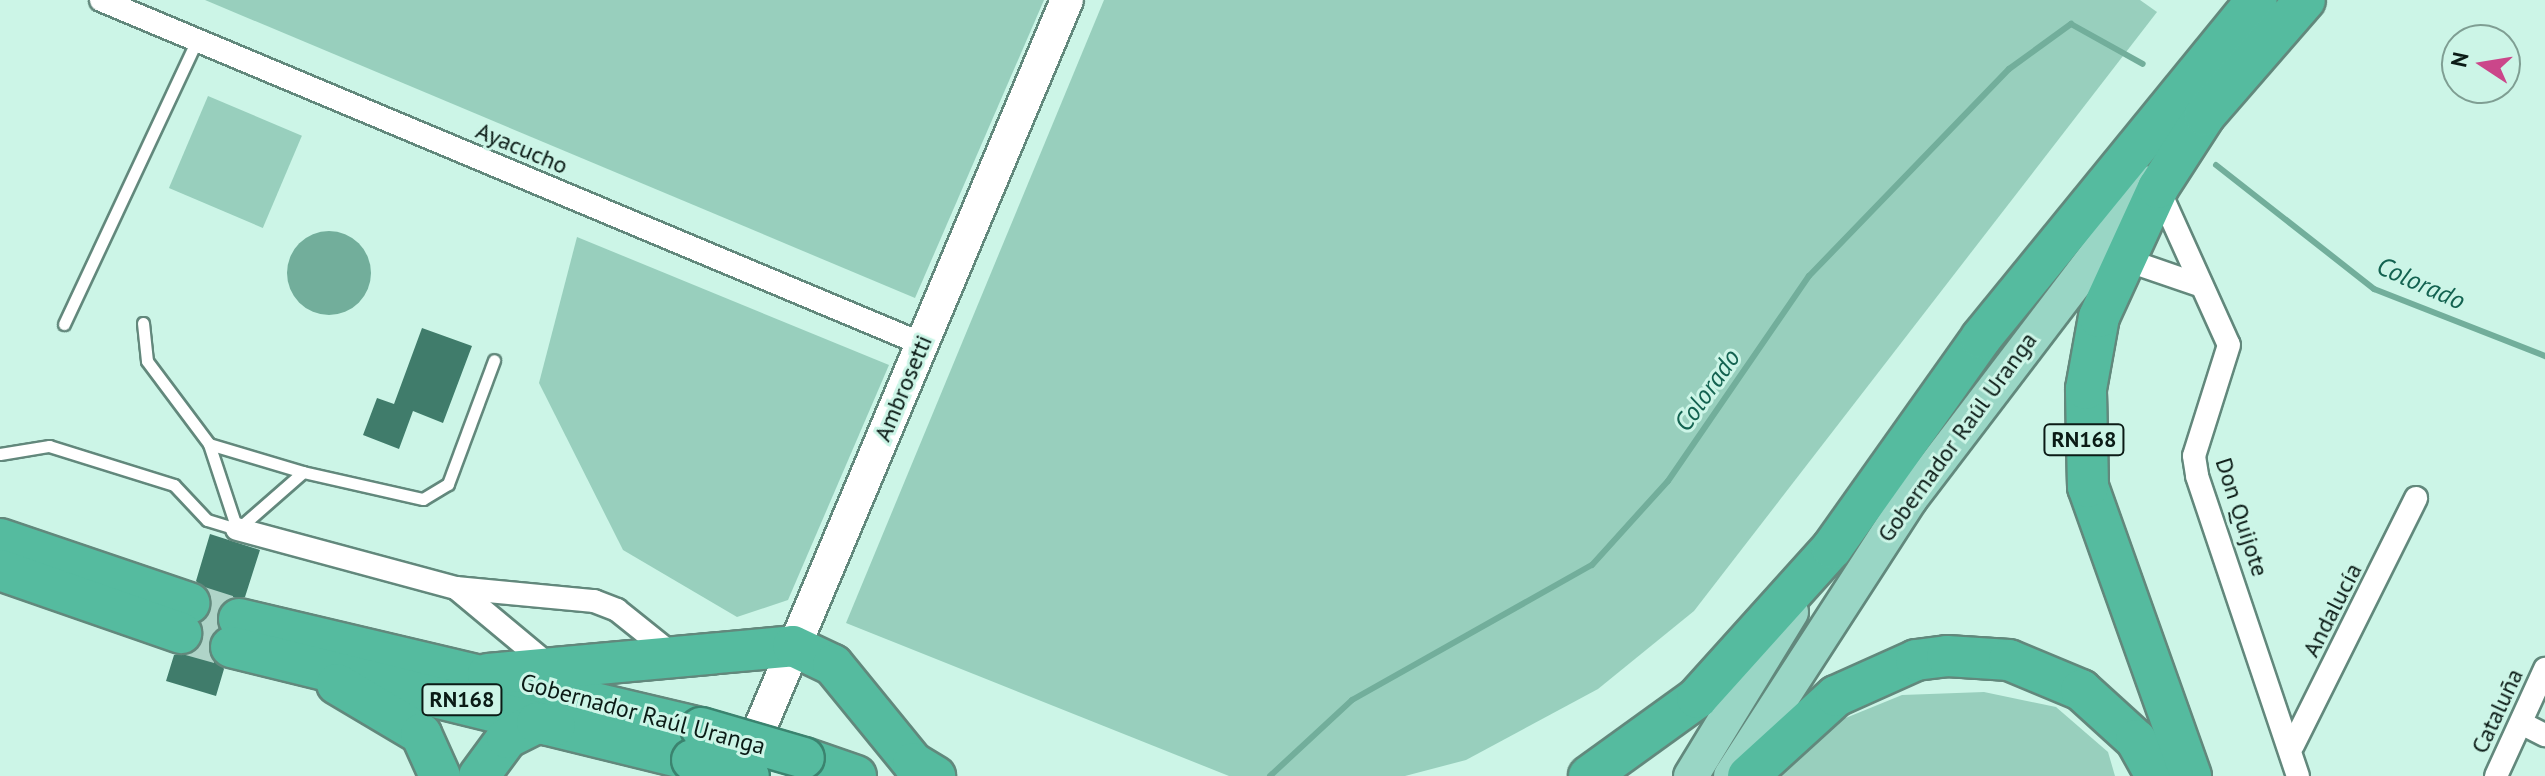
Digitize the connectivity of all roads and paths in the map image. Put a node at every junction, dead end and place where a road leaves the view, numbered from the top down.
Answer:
1 (101, 0) edge
2 (1067, 0) edge
3 (2257, 0) edge
4 (2305, 0) edge
5 (197, 40) junction
6 (2205, 115) junction
7 (2158, 188) junction
8 (2119, 269) junction
9 (2199, 285) junction
10 (143, 323) dead end
11 (64, 324) dead end
12 (922, 344) junction
13 (494, 360) dead end
14 (209, 444) junction
15 (0, 454) edge
16 (303, 472) junction
17 (2416, 498) dead end
18 (237, 529) junction
19 (0, 539) edge
20 (1832, 548) junction
21 (0, 570) edge
22 (456, 588) junction
23 (793, 646) junction
24 (672, 654) junction
25 (302, 664) junction
26 (551, 667) junction
27 (2545, 669) edge
28 (488, 674) junction
29 (586, 714) junction
30 (2521, 723) junction
31 (2545, 735) edge
32 (696, 744) junction
33 (2293, 745) junction
34 (440, 776) edge
35 (479, 776) edge
36 (740, 776) edge
37 (749, 776) edge
38 (856, 776) edge
39 (935, 776) edge
40 (1589, 776) edge
41 (1691, 776) edge
42 (1731, 776) edge
43 (1748, 776) edge
44 (2156, 776) edge
45 (2191, 776) edge
46 (2298, 776) edge
47 (2496, 776) edge

1 - 5 street, Ayacucho
2 - 12 street, Ambrosetti
3 - 20 highway, Gobernador Raúl Uranga
4 - 6 highway, Gobernador Raúl Uranga / RN168
5 - 11 lane
5 - 12 street, Ayacucho
6 - 7 highway, Gobernador Raúl Uranga / RN168
6 - 42 main road, Gobernador Raúl Uranga
7 - 8 highway, Gobernador Raúl Uranga / RN168
7 - 9 street, Don Quijote
8 - 9 street
8 - 45 highway, Gobernador Raúl Uranga / RN168
9 - 33 street, Don Quijote
10 - 14 lane
12 - 23 street, Ambrosetti
13 - 16 lane
14 - 16 lane
14 - 18 lane
15 - 18 lane
16 - 18 lane
17 - 33 street, Andalucía
18 - 22 street
19 - 21 highway
20 - 40 highway, Gobernador Raúl Uranga
20 - 41 main road, Gobernador Raúl Uranga
22 - 24 street
22 - 26 street
23 - 24 highway
23 - 36 street, Ambrosetti
23 - 39 highway
24 - 26 highway
25 - 28 highway, Gobernador Raúl Uranga / RN168
25 - 29 highway, Gobernador Raúl Uranga / RN168
25 - 34 highway
26 - 28 highway
26 - 29 street
27 - 30 street, Cataluña
28 - 29 highway, Gobernador Raúl Uranga / RN168
29 - 32 highway, Gobernador Raúl Uranga / RN168
29 - 35 highway
30 - 31 street
30 - 47 street, Cataluña
32 - 37 highway, Gobernador Raúl Uranga / RN168, bridge
32 - 38 highway, Gobernador Raúl Uranga / RN168, bridge
33 - 46 street, Don Quijote
43 - 44 highway

